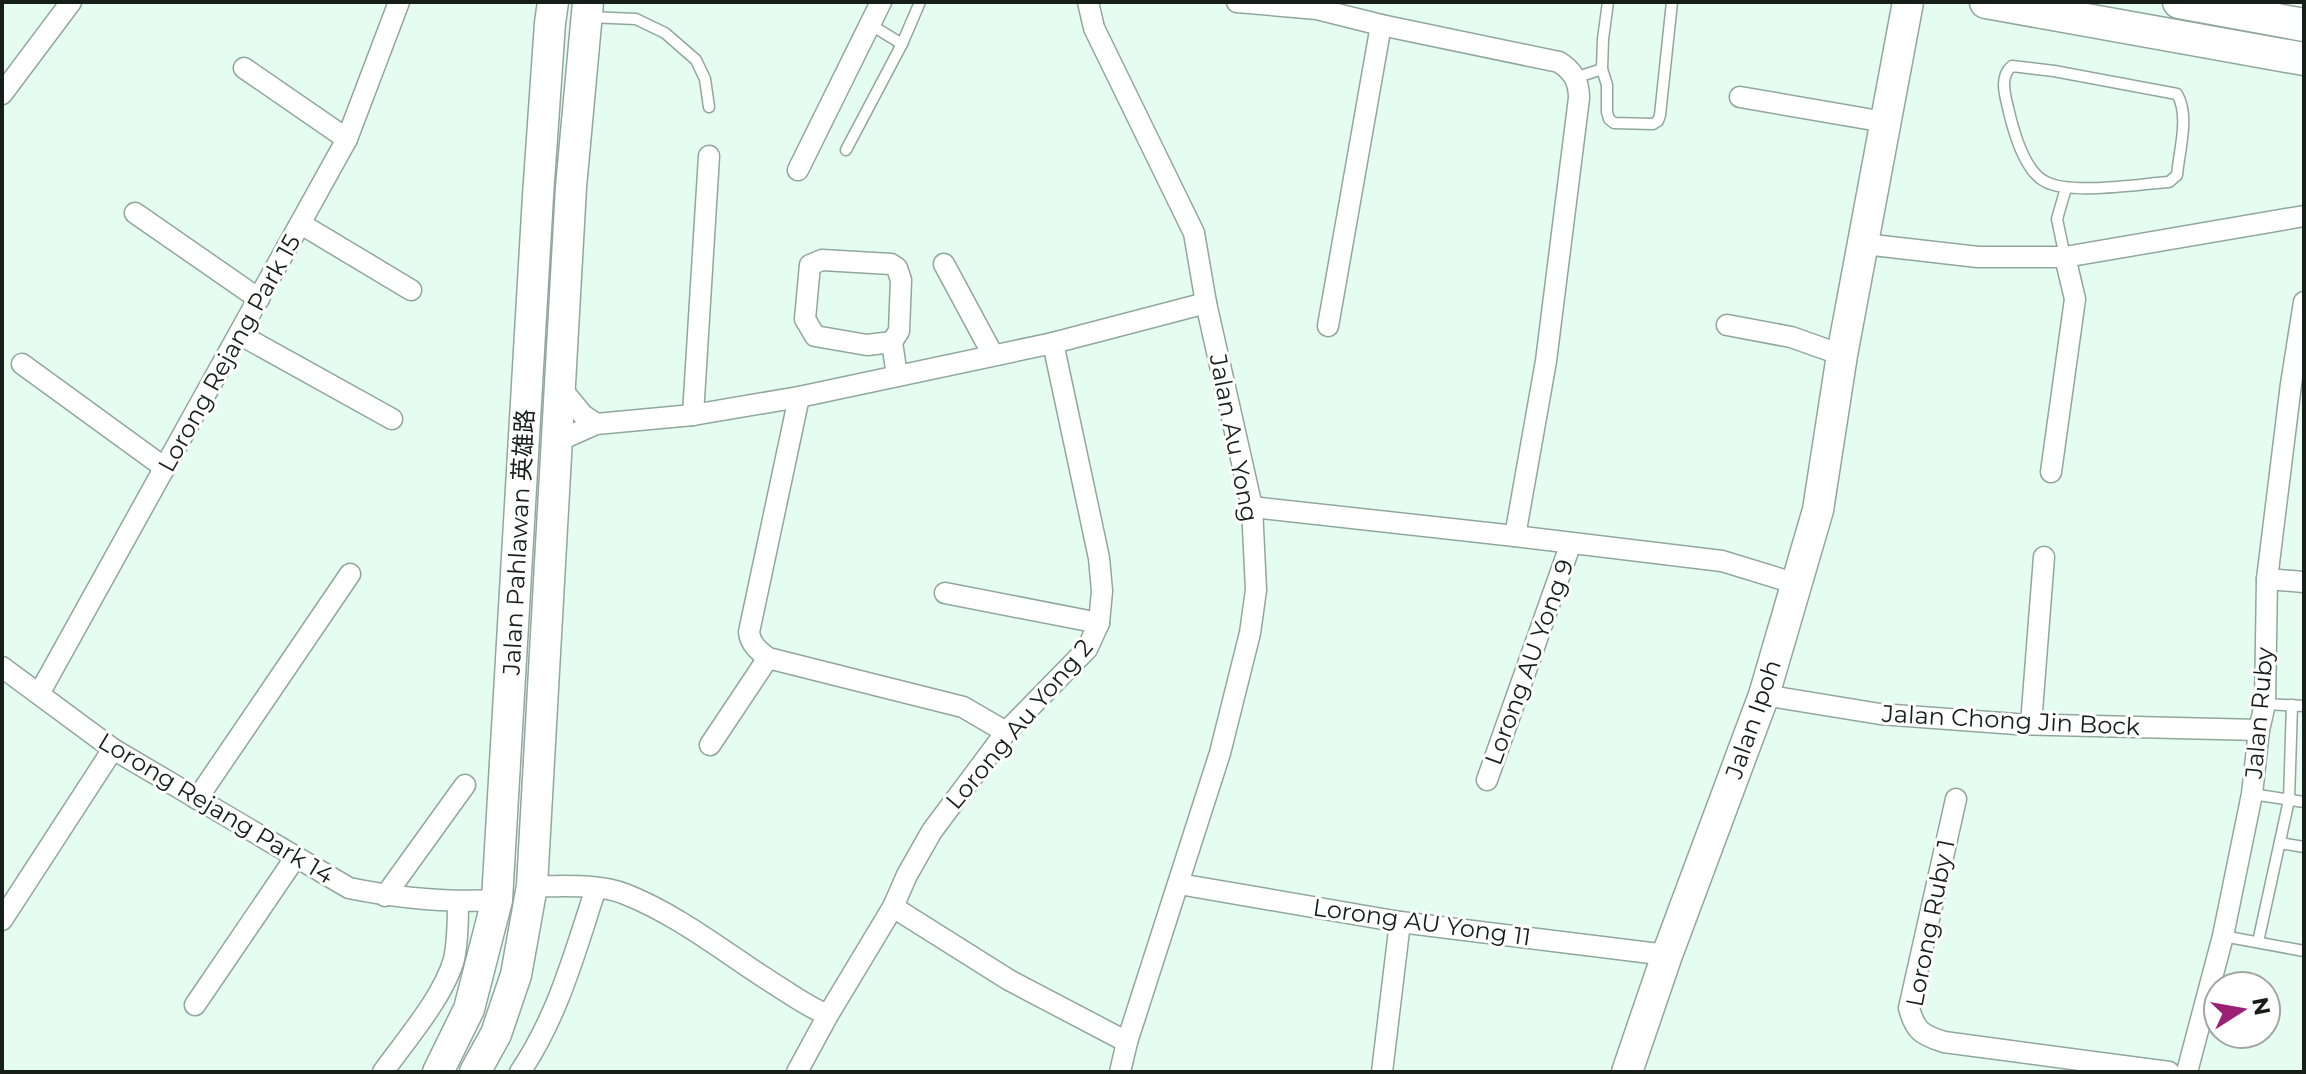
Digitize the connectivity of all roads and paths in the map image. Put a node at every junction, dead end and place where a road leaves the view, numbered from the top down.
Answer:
1 (71, 2) edge
2 (399, 2) edge
3 (553, 2) edge
4 (881, 2) edge
5 (920, 2) edge
6 (1088, 2) edge
7 (1237, 2) edge
8 (1608, 2) edge
9 (1672, 2) edge
10 (1908, 2) edge
11 (1986, 2) edge
12 (2194, 3) edge
13 (587, 9) edge
14 (871, 25) junction
15 (1381, 25) junction
16 (2304, 25) edge
17 (902, 44) junction
18 (2304, 59) edge
19 (244, 68) dead end
20 (1602, 69) junction
21 (1575, 78) junction
22 (2, 94) edge
23 (1740, 97) dead end
24 (709, 107) dead end
25 (1885, 122) junction
26 (347, 139) junction
27 (846, 150) dead end
28 (709, 156) dead end
29 (798, 170) dead end
30 (2066, 188) junction
31 (135, 213) dead end
32 (2304, 216) edge
33 (301, 224) junction
34 (1864, 244) junction
35 (2065, 257) junction
36 (944, 264) dead end
37 (411, 290) dead end
38 (259, 299) junction
39 (2304, 302) edge
40 (1206, 303) junction
41 (1727, 325) dead end
42 (1328, 326) dead end
43 (239, 334) junction
44 (892, 342) junction
45 (1053, 343) junction
46 (993, 355) junction
47 (1842, 355) junction
48 (22, 364) dead end
49 (897, 376) junction
50 (560, 387) junction
51 (799, 397) junction
52 (693, 415) junction
53 (392, 419) dead end
54 (596, 424) junction
55 (556, 442) junction
56 (165, 468) junction
57 (2051, 472) dead end
58 (1252, 507) junction
59 (1515, 536) junction
60 (1571, 543) junction
61 (2044, 557) dead end
62 (350, 574) dead end
63 (2267, 579) junction
64 (2304, 582) edge
65 (1797, 584) junction
66 (945, 593) dead end
67 (1099, 623) junction
68 (768, 658) junction
69 (2, 667) edge
70 (39, 694) junction
71 (1764, 695) junction
72 (2265, 704) junction
73 (2298, 706) edge
74 (2031, 724) junction
75 (2259, 730) junction
76 (1006, 732) junction
77 (710, 745) dead end
78 (113, 749) junction
79 (1487, 780) dead end
80 (465, 785) dead end
81 (2252, 794) junction
82 (197, 799) junction
83 (1956, 799) dead end
84 (2289, 800) junction
85 (2304, 802) edge
86 (2280, 843) junction
87 (2304, 847) edge
88 (295, 858) junction
89 (1179, 884) junction
90 (532, 886) junction
91 (596, 888) junction
92 (385, 896) junction
93 (497, 900) junction
94 (458, 902) junction
95 (893, 907) junction
96 (2, 920) edge
97 (1400, 922) junction
98 (2223, 936) junction
99 (2258, 942) junction
100 (2304, 951) edge
101 (1667, 955) junction
102 (195, 1005) dead end
103 (828, 1015) junction
104 (1127, 1042) junction
105 (383, 1072) edge
106 (438, 1072) edge
107 (475, 1072) edge
108 (520, 1072) edge
109 (797, 1072) edge
110 (1120, 1072) edge
111 (1382, 1072) edge
112 (1627, 1072) edge
113 (2169, 1072) edge
114 (2187, 1072) edge

1 - 22 street
2 - 26 street, Lorong Rejang Park 15
3 - 93 main road, Jalan Pahlawan 英雄路
4 - 14 street
5 - 17 lane
6 - 40 street, Jalan Au Yong
7 - 15 street
8 - 20 lane
9 - 20 lane
10 - 25 main road, Jalan Ipoh
11 - 18 main road
12 - 16 main road
13 - 24 lane
13 - 50 main road, Jalan Pahlawan 英雄路
14 - 17 lane
14 - 29 street
15 - 21 street
15 - 42 street
17 - 27 lane
19 - 26 street
20 - 21 lane
21 - 59 street
23 - 25 street
25 - 34 main road, Jalan Ipoh
26 - 33 street, Lorong Rejang Park 15
28 - 52 street
30 - 30 lane
30 - 35 lane
31 - 38 street
32 - 35 street
33 - 37 street
33 - 38 street, Lorong Rejang Park 15
34 - 35 street
34 - 47 main road, Jalan Ipoh
35 - 57 street
36 - 46 street
38 - 43 street, Lorong Rejang Park 15
39 - 63 street, Jalan Ruby
40 - 45 street
40 - 58 street, Jalan Au Yong
41 - 47 street
43 - 53 street
43 - 56 street, Lorong Rejang Park 15
44 - 44 street
44 - 49 street
45 - 46 street
45 - 67 street, Lorong Au Yong 2
46 - 49 street
47 - 65 main road, Jalan Ipoh
48 - 56 street
49 - 51 street
50 - 54 street
50 - 55 main road, Jalan Pahlawan 英雄路
51 - 52 street
51 - 68 street
52 - 54 street
54 - 55 street
55 - 90 main road, Jalan Pahlawan 英雄路
56 - 70 street, Lorong Rejang Park 15
58 - 59 street
58 - 89 street, Jalan Au Yong
59 - 60 street
60 - 65 street
60 - 79 street, Lorong AU Yong 9
61 - 74 street
62 - 82 street
63 - 64 street
63 - 72 street, Jalan Ruby
65 - 71 main road, Jalan Ipoh
66 - 67 street
67 - 76 street, Lorong Au Yong 2
68 - 76 street
68 - 77 street
69 - 70 street, Lorong Rejang Park 14
70 - 78 street, Lorong Rejang Park 14
71 - 74 street, Jalan Chong Jin Bock
71 - 101 main road, Jalan Ipoh
72 - 73 lane
72 - 75 street, Jalan Ruby
73 - 84 lane
74 - 75 street, Jalan Chong Jin Bock
75 - 81 street, Jalan Ruby
76 - 95 street, Lorong Au Yong 2
78 - 82 street, Lorong Rejang Park 14
78 - 96 street
80 - 92 street
81 - 84 lane
81 - 98 street, Jalan Ruby
82 - 88 street, Lorong Rejang Park 14
83 - 113 street, Lorong Ruby 1
84 - 85 lane
84 - 86 lane
86 - 87 lane
86 - 99 lane
88 - 92 street, Lorong Rejang Park 14
88 - 102 street
89 - 97 street, Lorong AU Yong 11
89 - 104 street, Jalan Au Yong
90 - 91 street
90 - 107 main road, Jalan Pahlawan 英雄路
91 - 103 street
91 - 108 street
92 - 94 street, Lorong Rejang Park 14
93 - 94 street, Lorong Rejang Park 14
93 - 106 main road, Jalan Pahlawan 英雄路
94 - 105 street
95 - 103 street, Lorong Au Yong 2
95 - 104 street
97 - 101 street, Lorong AU Yong 11
97 - 111 street
98 - 99 lane
98 - 114 street, Jalan Ruby
99 - 100 lane
101 - 112 main road, Jalan Ipoh
103 - 109 street, Lorong Au Yong 2
104 - 110 street, Jalan Au Yong

